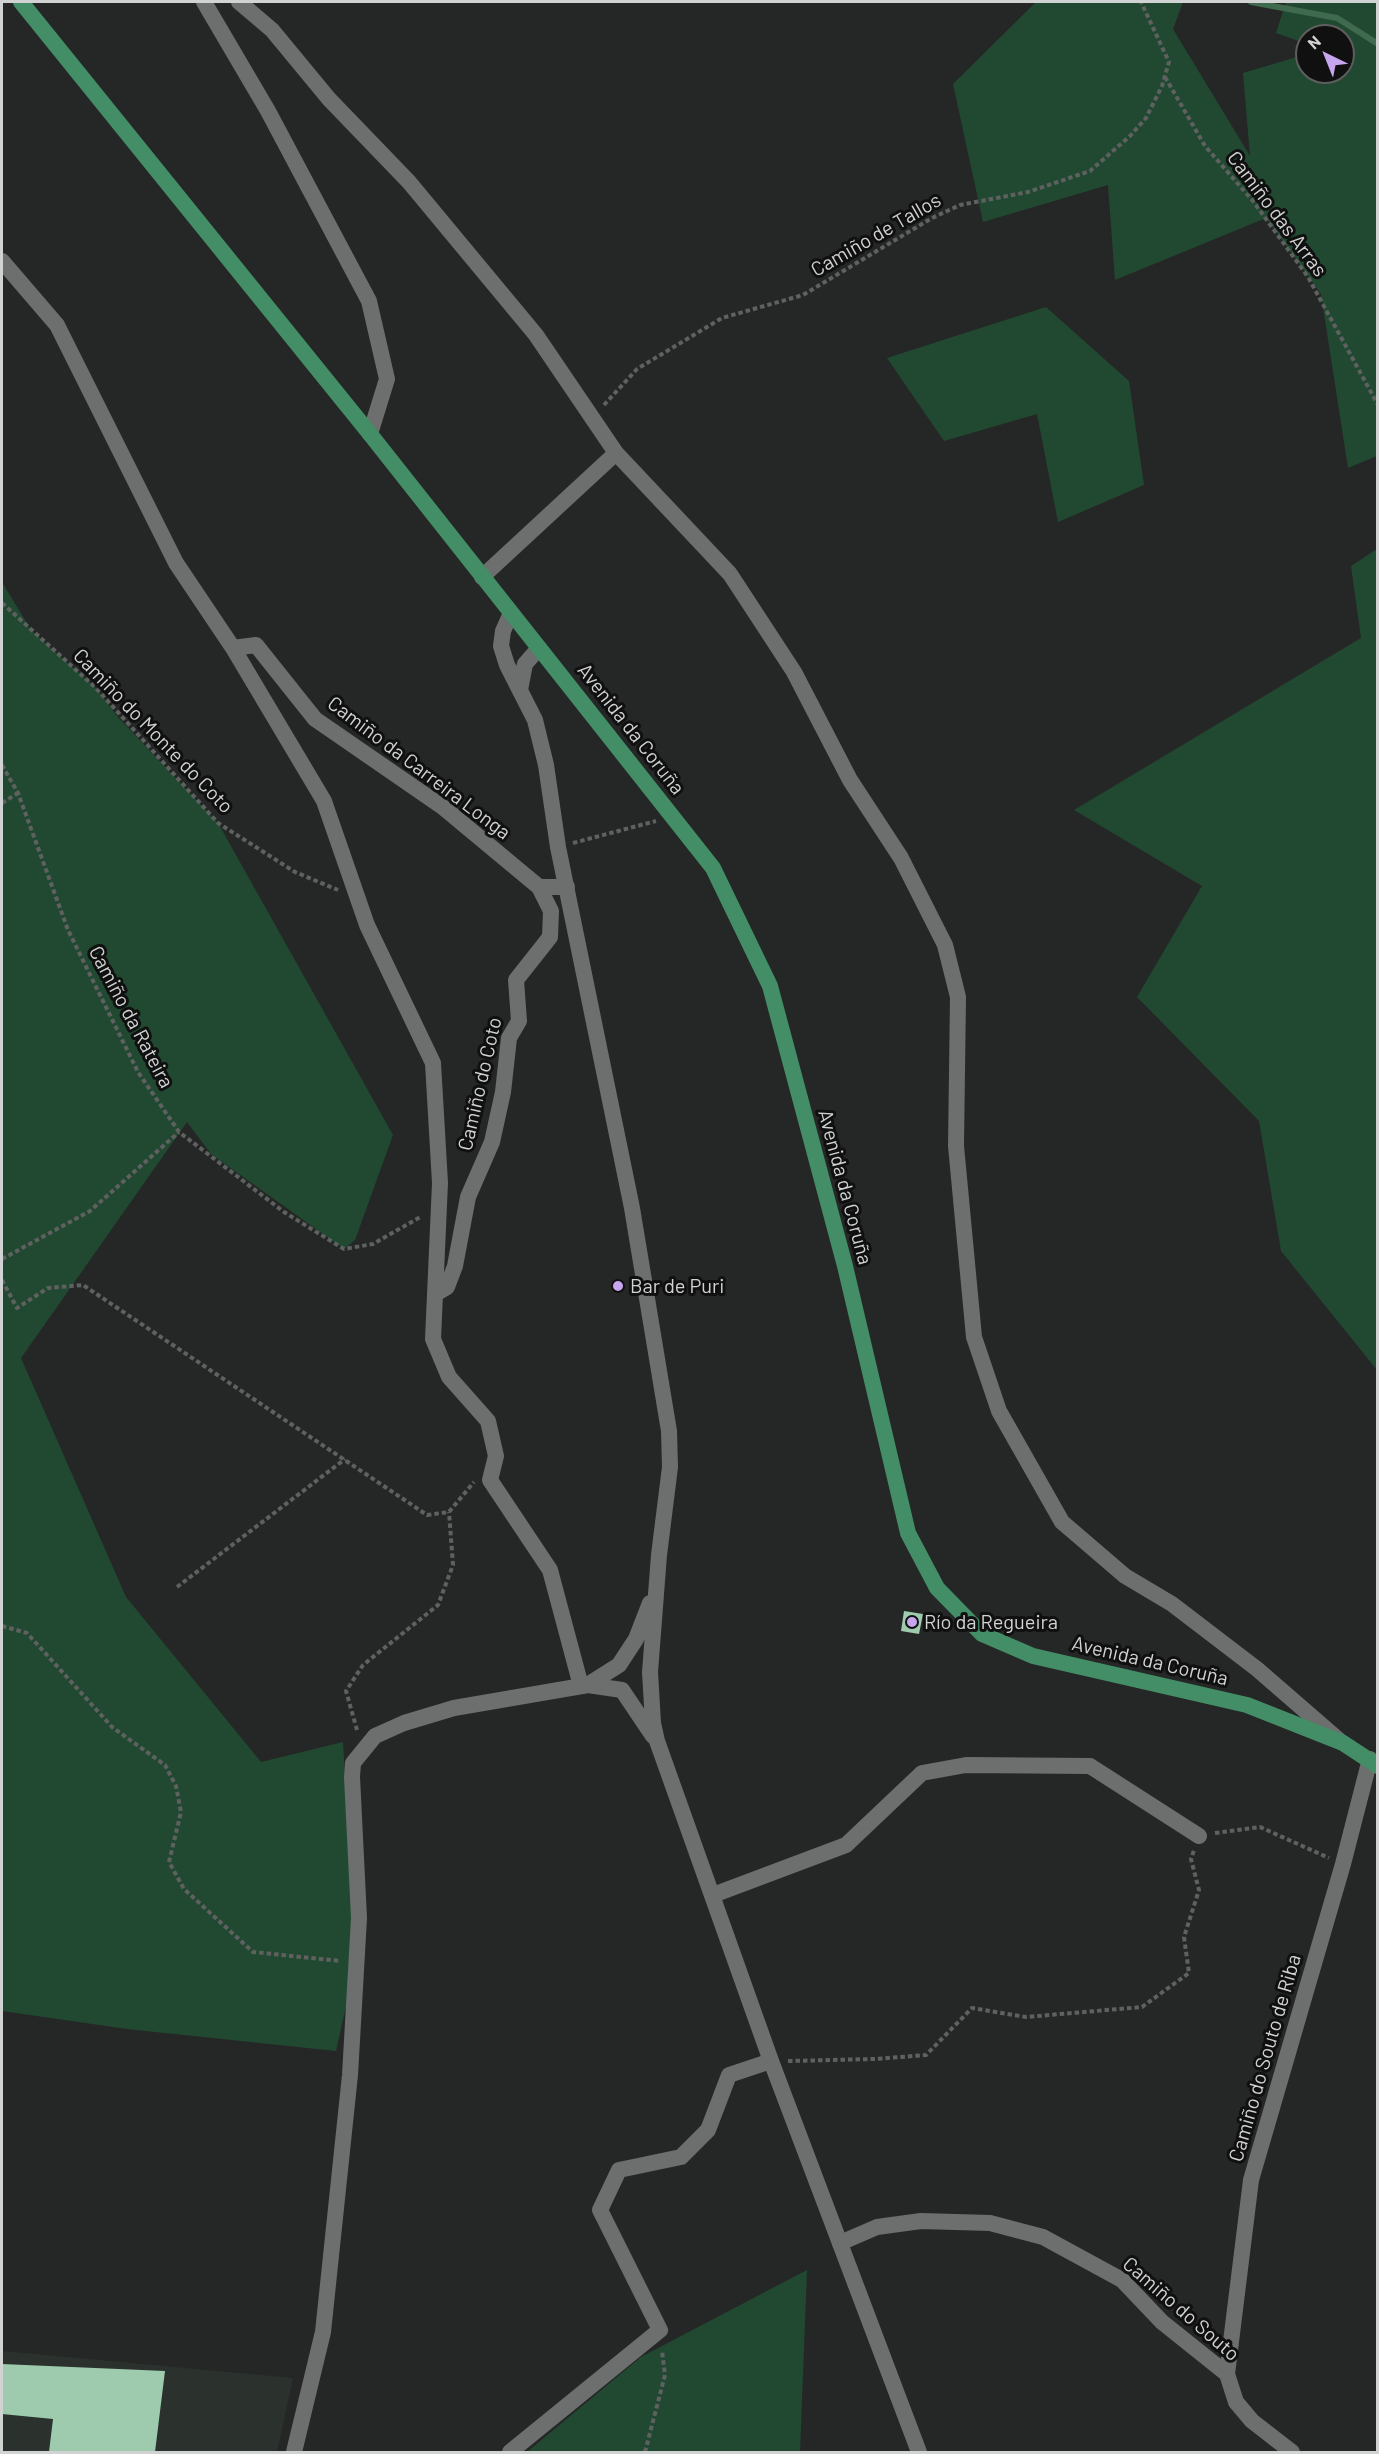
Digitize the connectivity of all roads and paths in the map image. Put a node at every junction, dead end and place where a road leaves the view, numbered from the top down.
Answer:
1 (21, 2) edge
2 (204, 2) edge
3 (239, 2) edge
4 (1141, 2) edge
5 (1164, 77) junction
6 (2, 261) edge
7 (1377, 405) edge
8 (593, 420) junction
9 (370, 434) junction
10 (616, 453) junction
11 (482, 577) junction
12 (2, 603) edge
13 (511, 613) junction
14 (503, 632) junction
15 (233, 648) junction
16 (534, 653) junction
17 (520, 690) junction
18 (2, 765) edge
19 (18, 793) junction
20 (2, 803) edge
21 (673, 816) junction
22 (558, 847) junction
23 (567, 886) junction
24 (539, 887) junction
25 (357, 898) junction
26 (179, 1132) junction
27 (438, 1212) junction
28 (2, 1259) edge
29 (2, 1280) edge
30 (435, 1294) junction
31 (345, 1459) junction
32 (476, 1480) dead end
33 (449, 1512) junction
34 (177, 1587) dead end
35 (656, 1588) junction
36 (2, 1626) edge
37 (651, 1655) junction
38 (619, 1665) junction
39 (584, 1686) junction
40 (622, 1690) junction
41 (651, 1695) junction
42 (657, 1741) junction
43 (1343, 1743) junction
44 (362, 1749) junction
45 (1374, 1762) edge
46 (1199, 1836) junction
47 (1343, 1864) junction
48 (713, 1895) junction
49 (356, 1962) junction
50 (771, 2061) junction
51 (840, 2243) junction
52 (660, 2330) junction
53 (1227, 2374) junction
54 (294, 2452) edge
55 (510, 2452) edge
56 (645, 2452) edge
57 (919, 2452) edge
58 (1292, 2452) edge

1 - 9 main road, Avenida da Coruña
2 - 9 street
3 - 8 street
4 - 5 path
5 - 7 path, Camiño das Arras
5 - 8 path, Camiño de Tallos
6 - 15 street
8 - 10 street
9 - 11 main road, Avenida da Coruña
10 - 11 street
10 - 43 street
11 - 13 main road, Avenida da Coruña
12 - 25 path, Camiño do Monte do Coto
13 - 14 street
13 - 16 main road, Avenida da Coruña
14 - 16 street
14 - 17 street
15 - 24 street, Camiño da Carreira Longa
15 - 25 street
16 - 17 street
16 - 21 main road, Avenida da Coruña
17 - 22 street
18 - 19 path, Camiño da Rateira
19 - 20 path
19 - 26 path, Camiño da Rateira
21 - 22 path
21 - 43 main road, Avenida da Coruña
22 - 23 street
23 - 24 street
23 - 35 street
24 - 30 street, Camiño do Coto
25 - 27 street
26 - 27 path, Camiño da Rateira
26 - 28 path
27 - 30 street
29 - 31 path
30 - 39 street
31 - 33 path
31 - 34 path
32 - 33 path
33 - 44 path
35 - 37 street
35 - 38 street
36 - 49 path
37 - 38 street
37 - 41 street
38 - 39 street
38 - 40 street
39 - 40 street
39 - 44 street
40 - 41 street
40 - 42 street
41 - 42 street
42 - 48 street
43 - 45 main road, Avenida da Coruña
44 - 49 street
45 - 47 street, Camiño do Souto de Riba
46 - 47 path
46 - 48 street
46 - 50 path
47 - 53 street, Camiño do Souto de Riba
48 - 50 street
49 - 54 street
50 - 51 street
50 - 52 street
51 - 53 street, Camiño do Souto
51 - 57 street
52 - 55 street
52 - 56 path
53 - 58 street, Camiño do Souto

